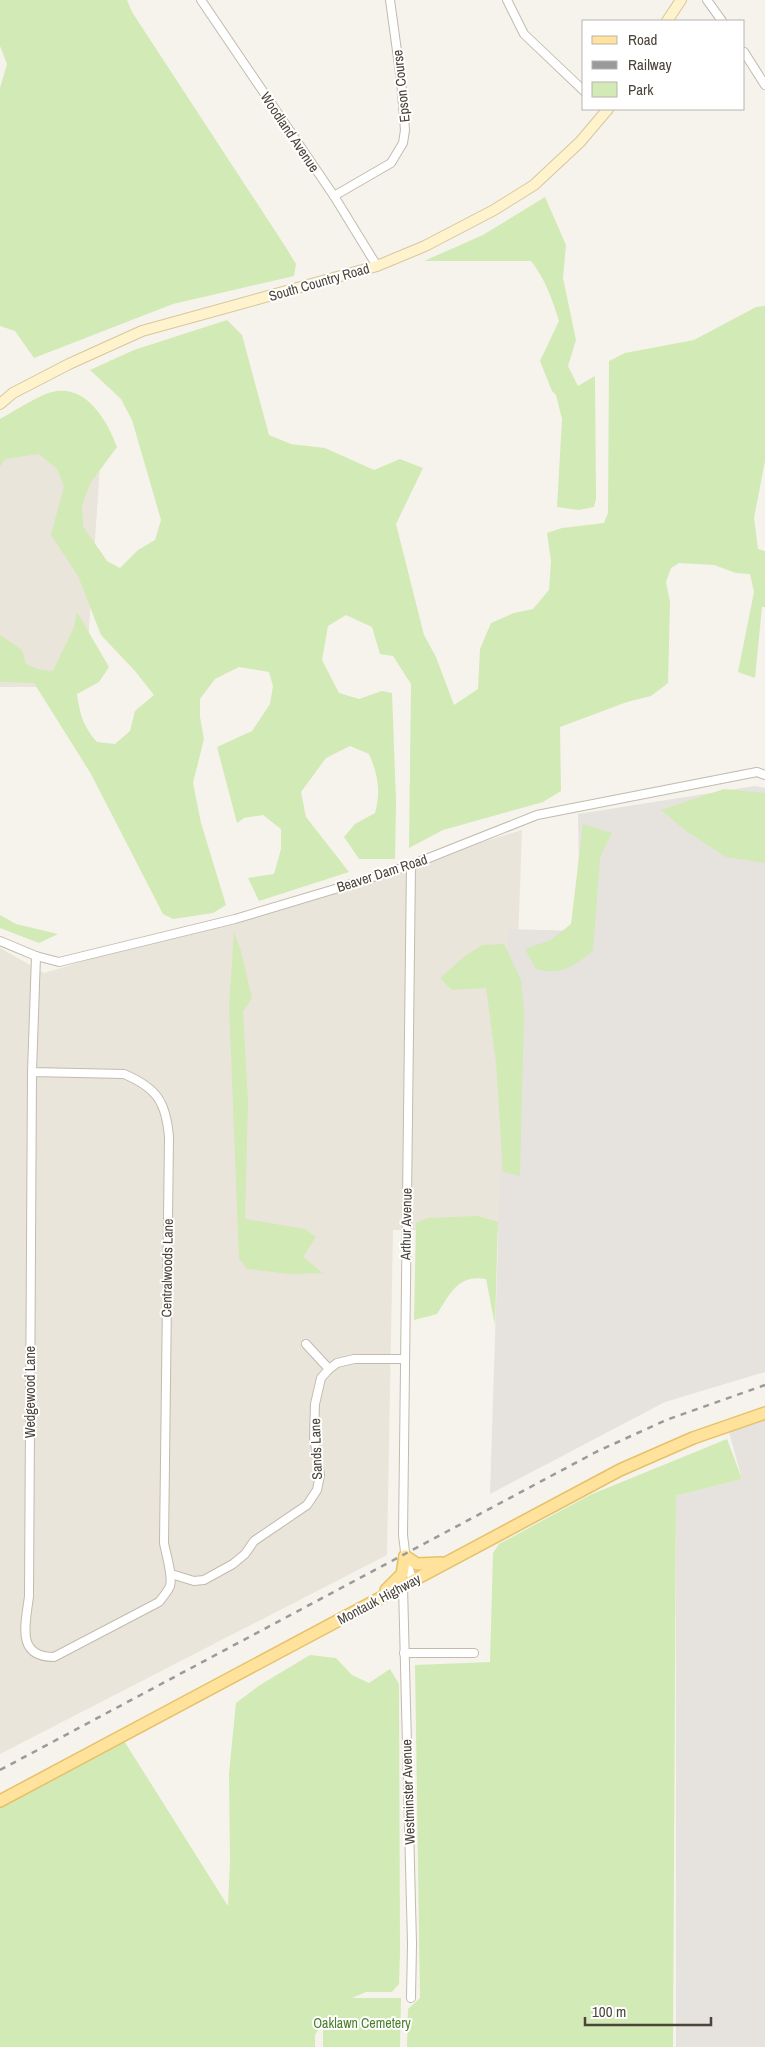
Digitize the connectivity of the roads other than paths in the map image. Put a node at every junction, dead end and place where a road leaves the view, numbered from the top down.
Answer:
1 (201, 0) edge
2 (390, 0) edge
3 (507, 0) edge
4 (681, 0) edge
5 (706, 0) edge
6 (669, 20) edge
7 (721, 20) edge
8 (745, 54) edge
9 (765, 85) edge
10 (582, 89) edge
11 (606, 110) edge
12 (334, 196) junction
13 (377, 266) junction
14 (0, 404) edge
15 (765, 775) edge
16 (411, 865) junction
17 (0, 941) edge
18 (36, 956) junction
19 (32, 1072) junction
20 (306, 1344) dead end
21 (404, 1359) junction
22 (330, 1369) junction
23 (765, 1413) edge
24 (406, 1556) junction
25 (448, 1562) junction
26 (171, 1574) junction
27 (408, 1584) junction
28 (373, 1603) junction
29 (404, 1653) junction
30 (474, 1653) dead end
31 (0, 1801) edge
32 (411, 1998) dead end

1 - 12 street, Woodland Avenue
2 - 12 street, Epson Course
3 - 10 street
4 - 6 main road
5 - 7 street
8 - 9 street
11 - 13 main road, South Country Road
12 - 13 street, Woodland Avenue
13 - 14 main road, South Country Road
15 - 16 street, Beaver Dam Road
16 - 18 street, Beaver Dam Road
16 - 21 street, Arthur Avenue
17 - 18 street, Beaver Dam Road
18 - 19 street, Wedgewood Lane
19 - 26 street, Centralwoods Lane
19 - 26 street, Wedgewood Lane
20 - 22 street
21 - 22 street
21 - 24 street, Arthur Avenue
22 - 26 street, Sands Lane
23 - 25 main road, Montauk Highway
24 - 25 main road
24 - 27 street, Arthur Avenue
24 - 28 main road
25 - 27 main road, Montauk Highway
27 - 28 main road, Montauk Highway
27 - 29 street, Westminster Avenue
28 - 31 main road, Montauk Highway
29 - 30 street
29 - 32 street, Westminster Avenue

